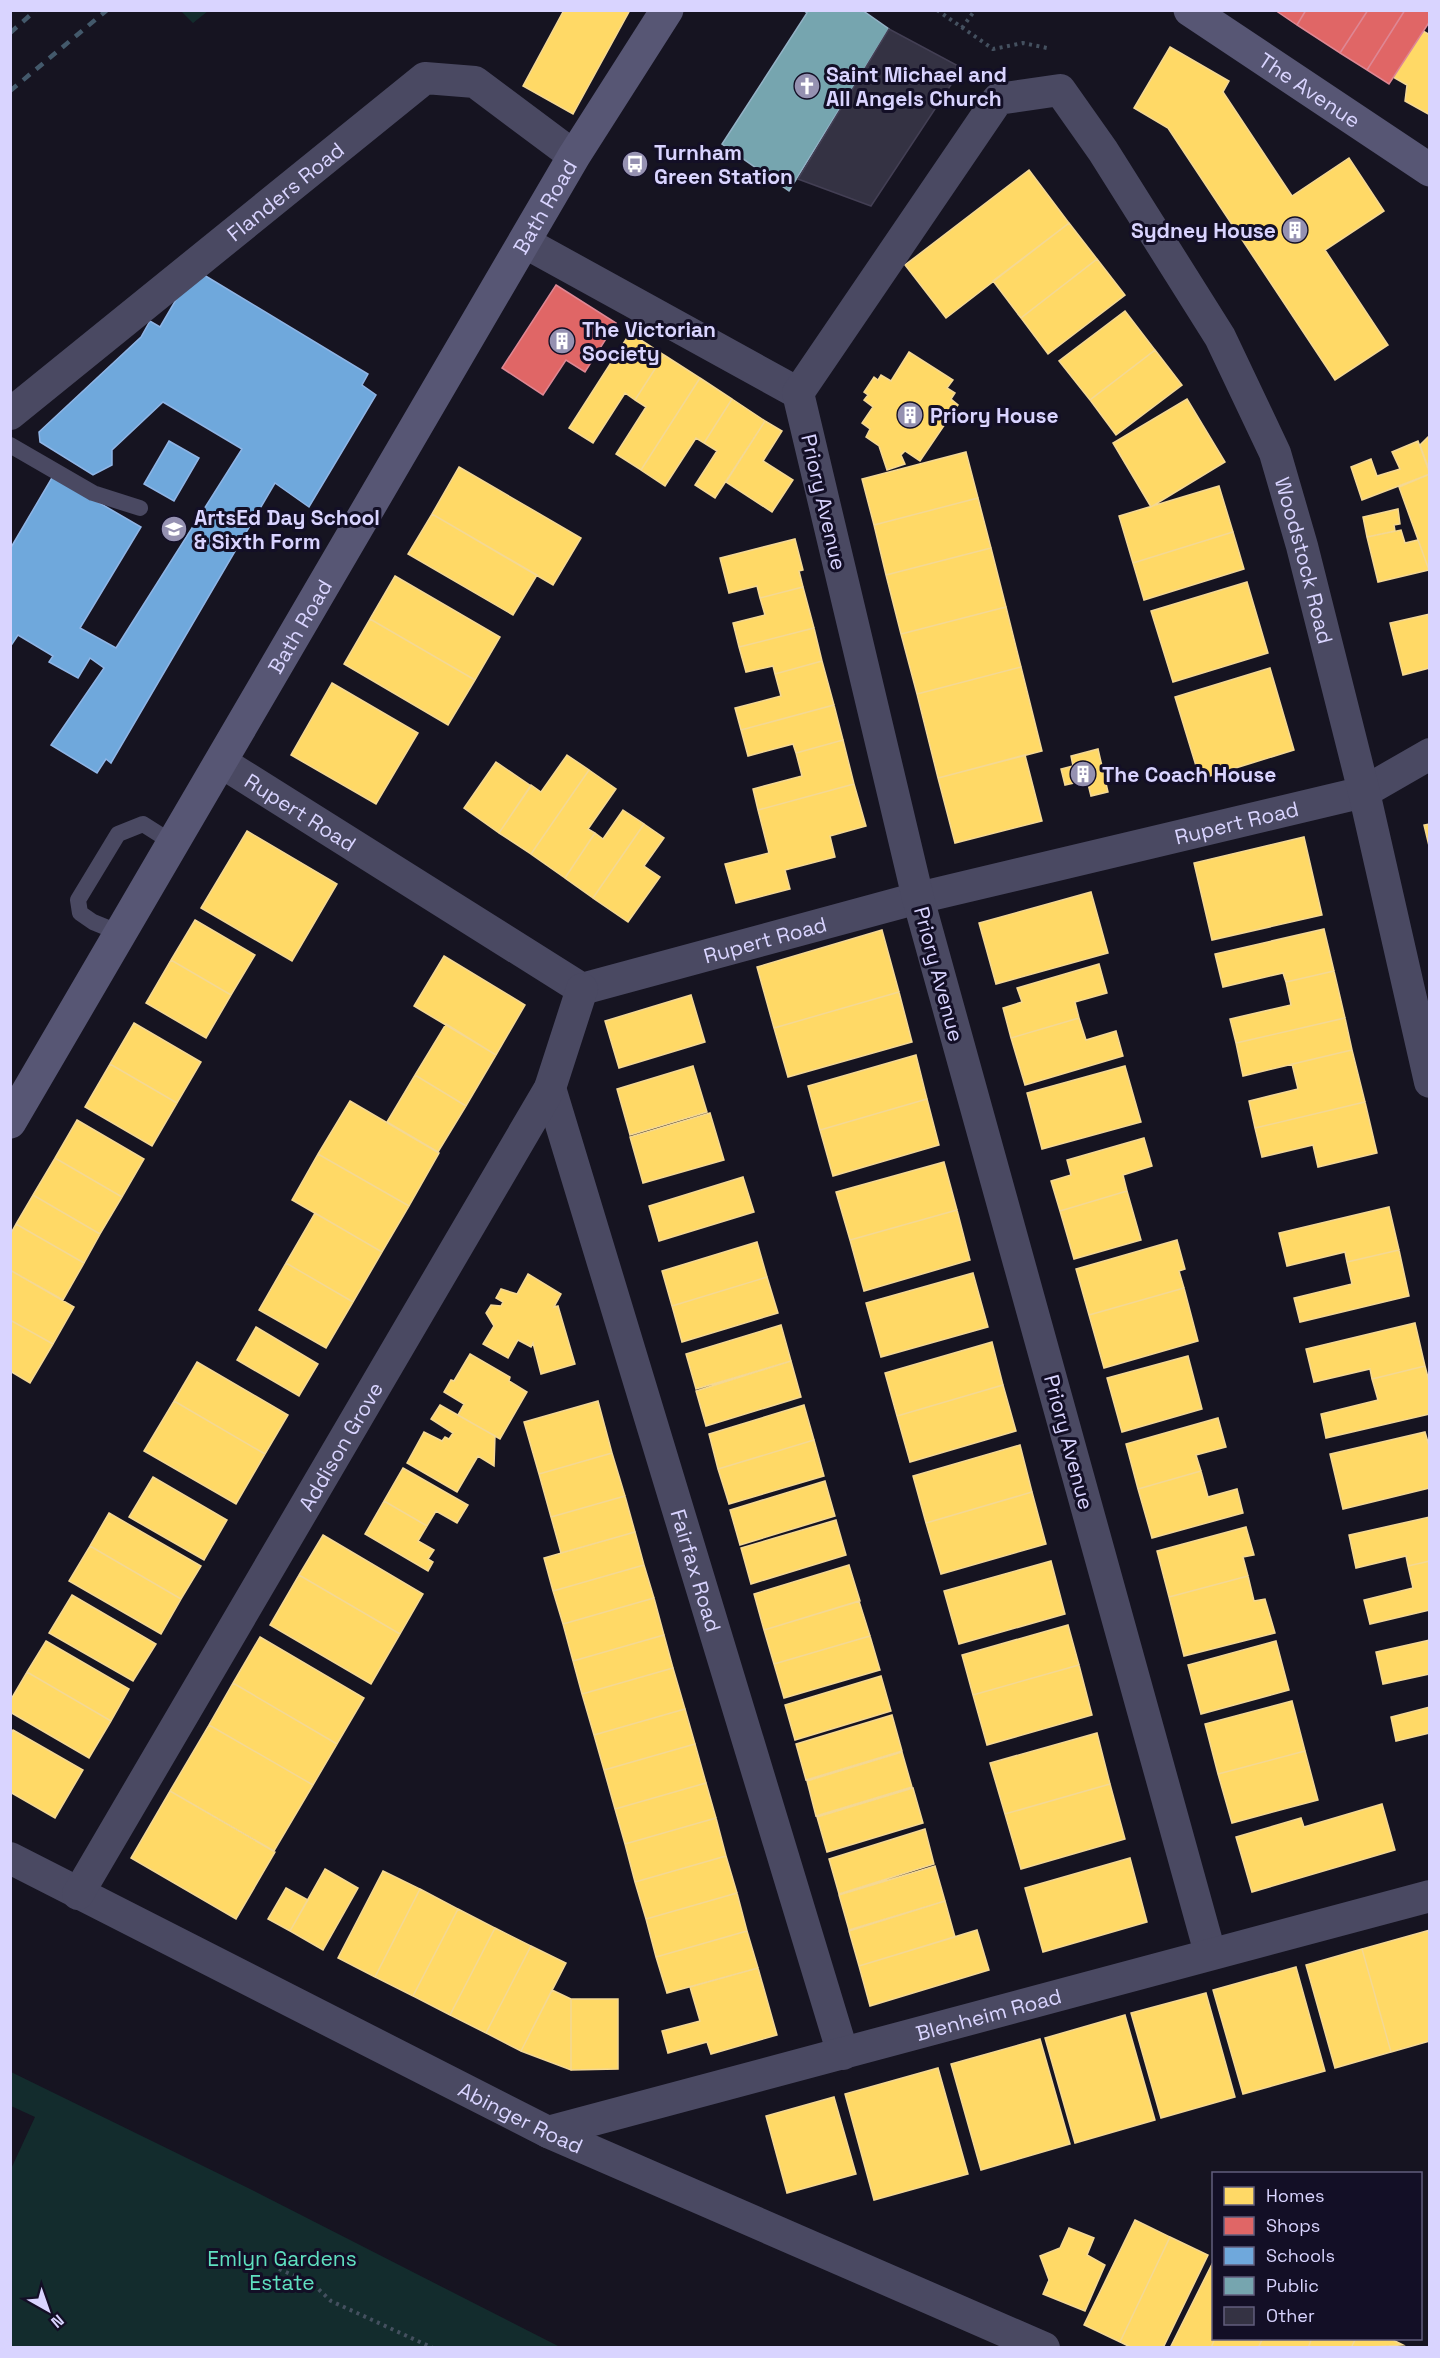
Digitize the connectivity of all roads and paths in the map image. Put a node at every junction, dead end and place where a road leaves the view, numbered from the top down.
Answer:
1 (667, 10) edge
2 (937, 10) edge
3 (975, 10) edge
4 (1190, 10) edge
5 (962, 28) junction
6 (1047, 48) dead end
7 (574, 156) junction
8 (1430, 170) edge
9 (524, 242) junction
10 (798, 393) junction
11 (10, 414) edge
12 (10, 445) edge
13 (140, 508) dead end
14 (1430, 754) edge
15 (220, 762) junction
16 (1364, 792) junction
17 (173, 843) junction
18 (918, 898) junction
19 (120, 933) junction
20 (582, 989) junction
21 (1430, 1082) edge
22 (550, 1088) junction
23 (10, 1122) edge
24 (10, 1858) edge
25 (78, 1894) junction
26 (1430, 1896) edge
27 (1210, 1953) junction
28 (843, 2054) junction
29 (548, 2132) junction
30 (279, 2269) dead end
31 (433, 2348) edge
32 (1044, 2348) edge

1 - 7 main road, Bath Road
2 - 5 path
3 - 5 path
4 - 8 main road, The Avenue
5 - 6 path
7 - 9 main road, Bath Road
7 - 11 street, Flanders Road
9 - 10 street
9 - 15 main road, Bath Road
10 - 16 street, Woodstock Road
10 - 18 street, Priory Avenue
12 - 13 lane
14 - 16 street, Rupert Road
15 - 17 main road, Bath Road
15 - 20 street, Rupert Road
16 - 18 street, Rupert Road
16 - 21 street, Woodstock Road
17 - 19 main road, Bath Road
17 - 19 lane
18 - 20 street, Rupert Road
18 - 27 street, Priory Avenue
19 - 23 main road, Bath Road
20 - 22 street, Addison Grove
22 - 25 street, Addison Grove
22 - 28 street, Fairfax Road
24 - 25 street, Abinger Road
25 - 29 street, Abinger Road
26 - 27 street, Blenheim Road
27 - 28 street, Blenheim Road
28 - 29 street, Blenheim Road
29 - 32 street, Abinger Road
30 - 31 path

